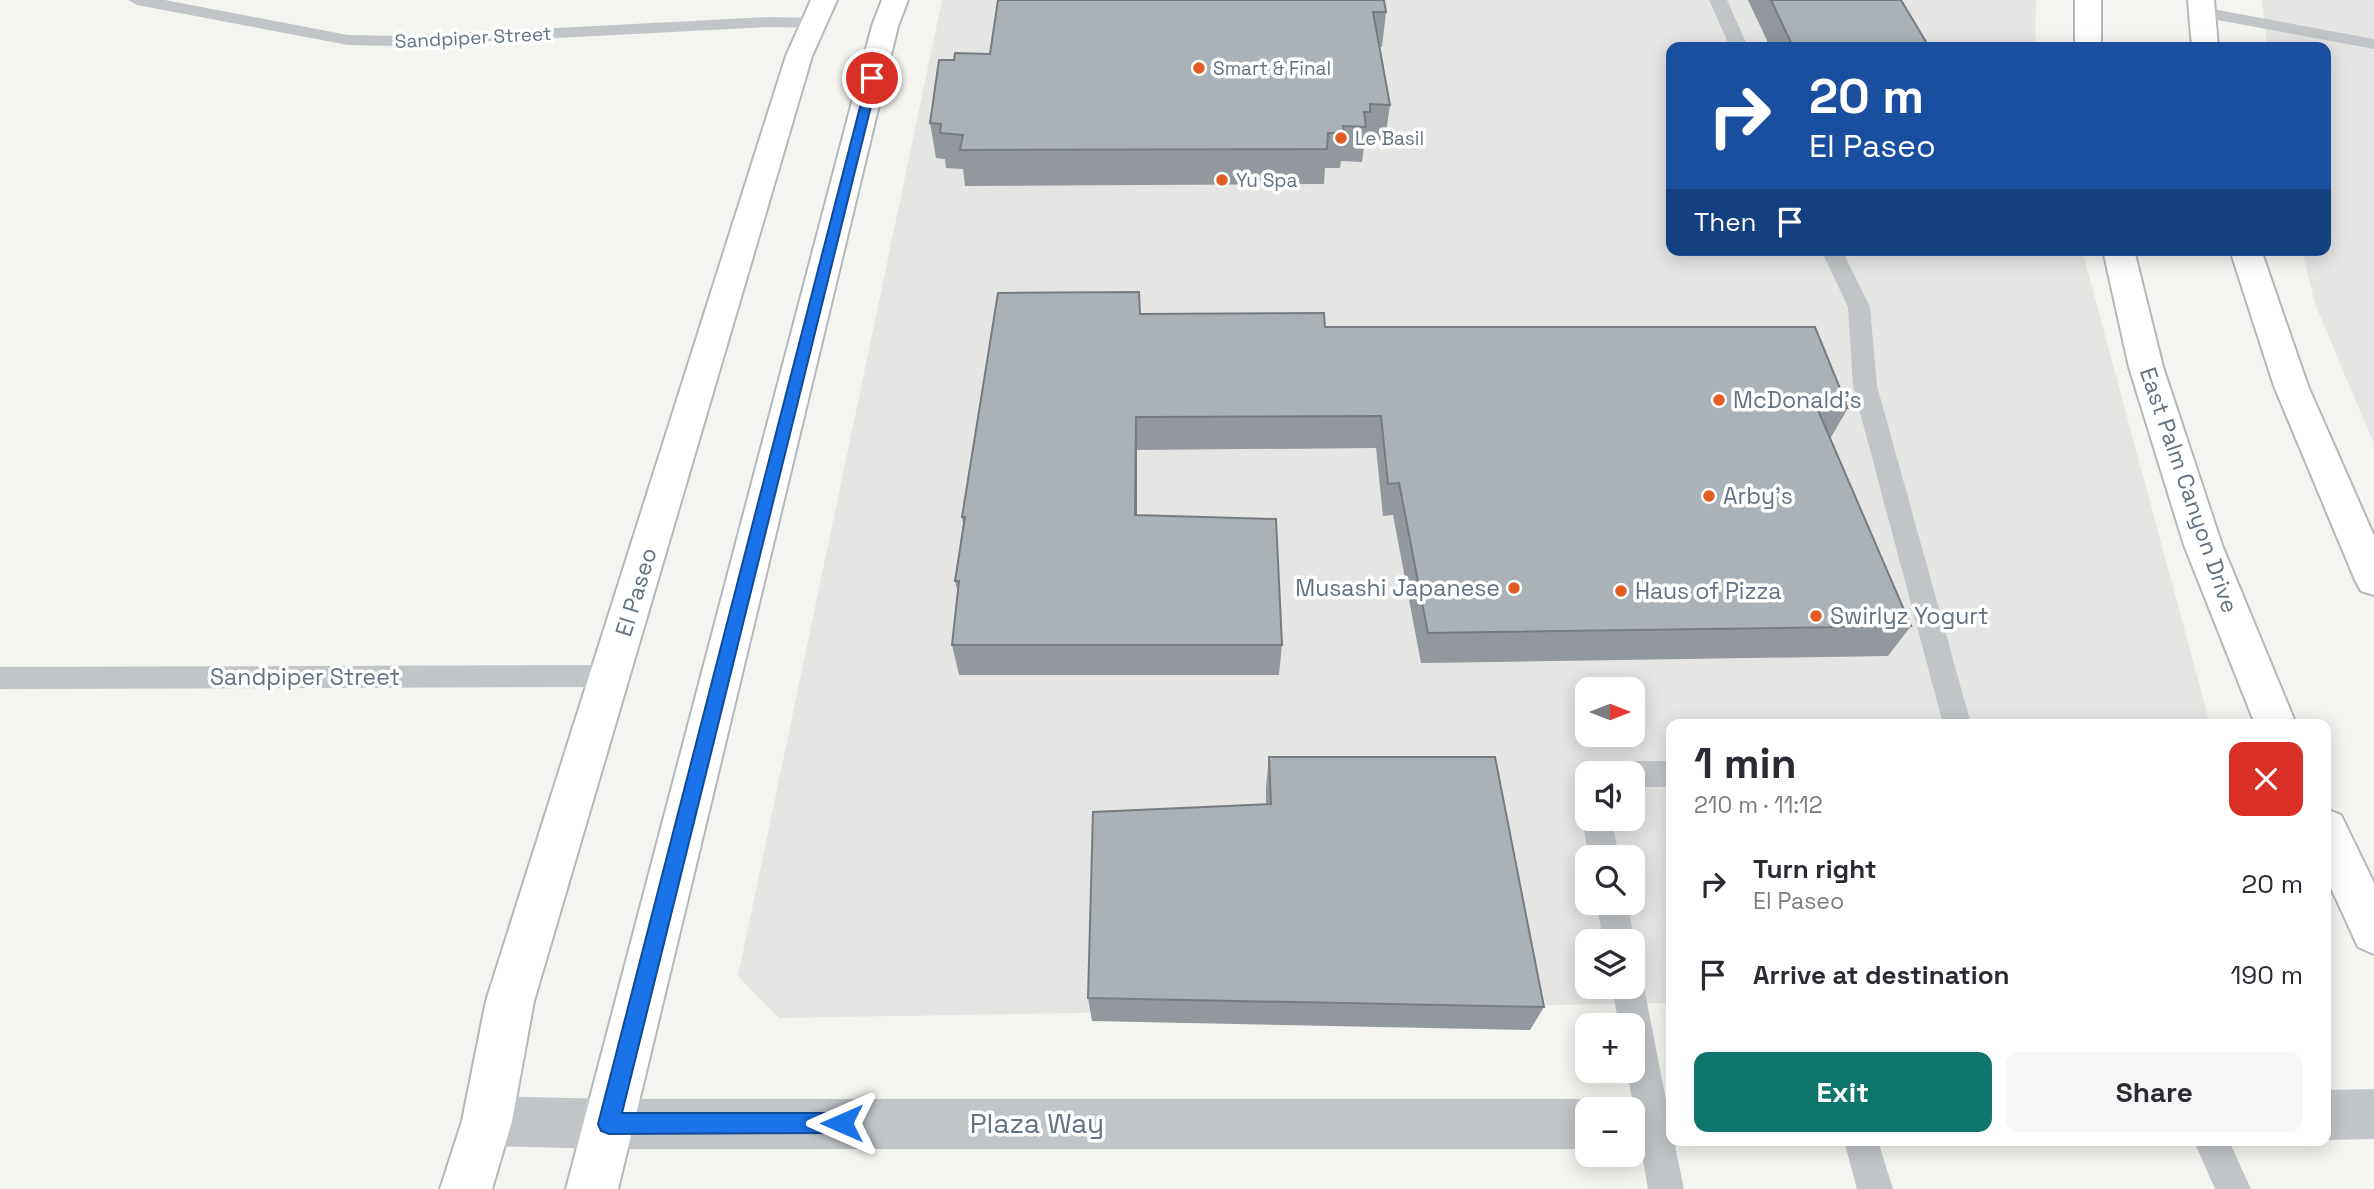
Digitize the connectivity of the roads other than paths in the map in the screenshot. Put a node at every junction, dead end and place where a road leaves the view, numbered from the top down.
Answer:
1 (137, 0) edge
2 (895, 0) edge
3 (1718, 0) edge
4 (2088, 0) edge
5 (2201, 6) edge
6 (818, 12) edge
7 (1737, 42) edge
8 (2088, 42) edge
9 (2205, 42) edge
10 (2374, 44) edge
11 (1835, 256) edge
12 (2119, 256) edge
13 (2247, 256) edge
14 (2374, 580) edge
15 (610, 676) junction
16 (0, 678) edge
17 (1956, 719) edge
18 (2274, 719) edge
19 (1645, 774) edge
20 (1666, 774) edge
21 (2331, 840) edge
22 (2374, 932) edge
23 (1630, 999) edge
24 (2374, 1114) edge
25 (2331, 1115) edge
26 (487, 1121) junction
27 (1652, 1123) edge
28 (609, 1124) junction
29 (1575, 1124) edge
30 (1862, 1146) edge
31 (2213, 1146) edge
32 (466, 1189) edge
33 (592, 1189) edge
34 (1667, 1189) edge
35 (1875, 1189) edge
36 (2233, 1189) edge

1 - 6 lane, Sandpiper Street
2 - 28 street
3 - 7 lane
4 - 8 street
5 - 9 street
5 - 10 lane
6 - 15 street, El Paseo
11 - 17 lane
12 - 18 street, East Palm Canyon Drive
13 - 14 street
15 - 16 lane, Sandpiper Street
15 - 26 street, El Paseo
19 - 20 lane
21 - 22 street
23 - 27 lane
24 - 25 street
26 - 28 street, Plaza Way
26 - 32 street, El Paseo
27 - 34 lane
28 - 29 street, Plaza Way
28 - 33 street
30 - 35 lane
31 - 36 lane

